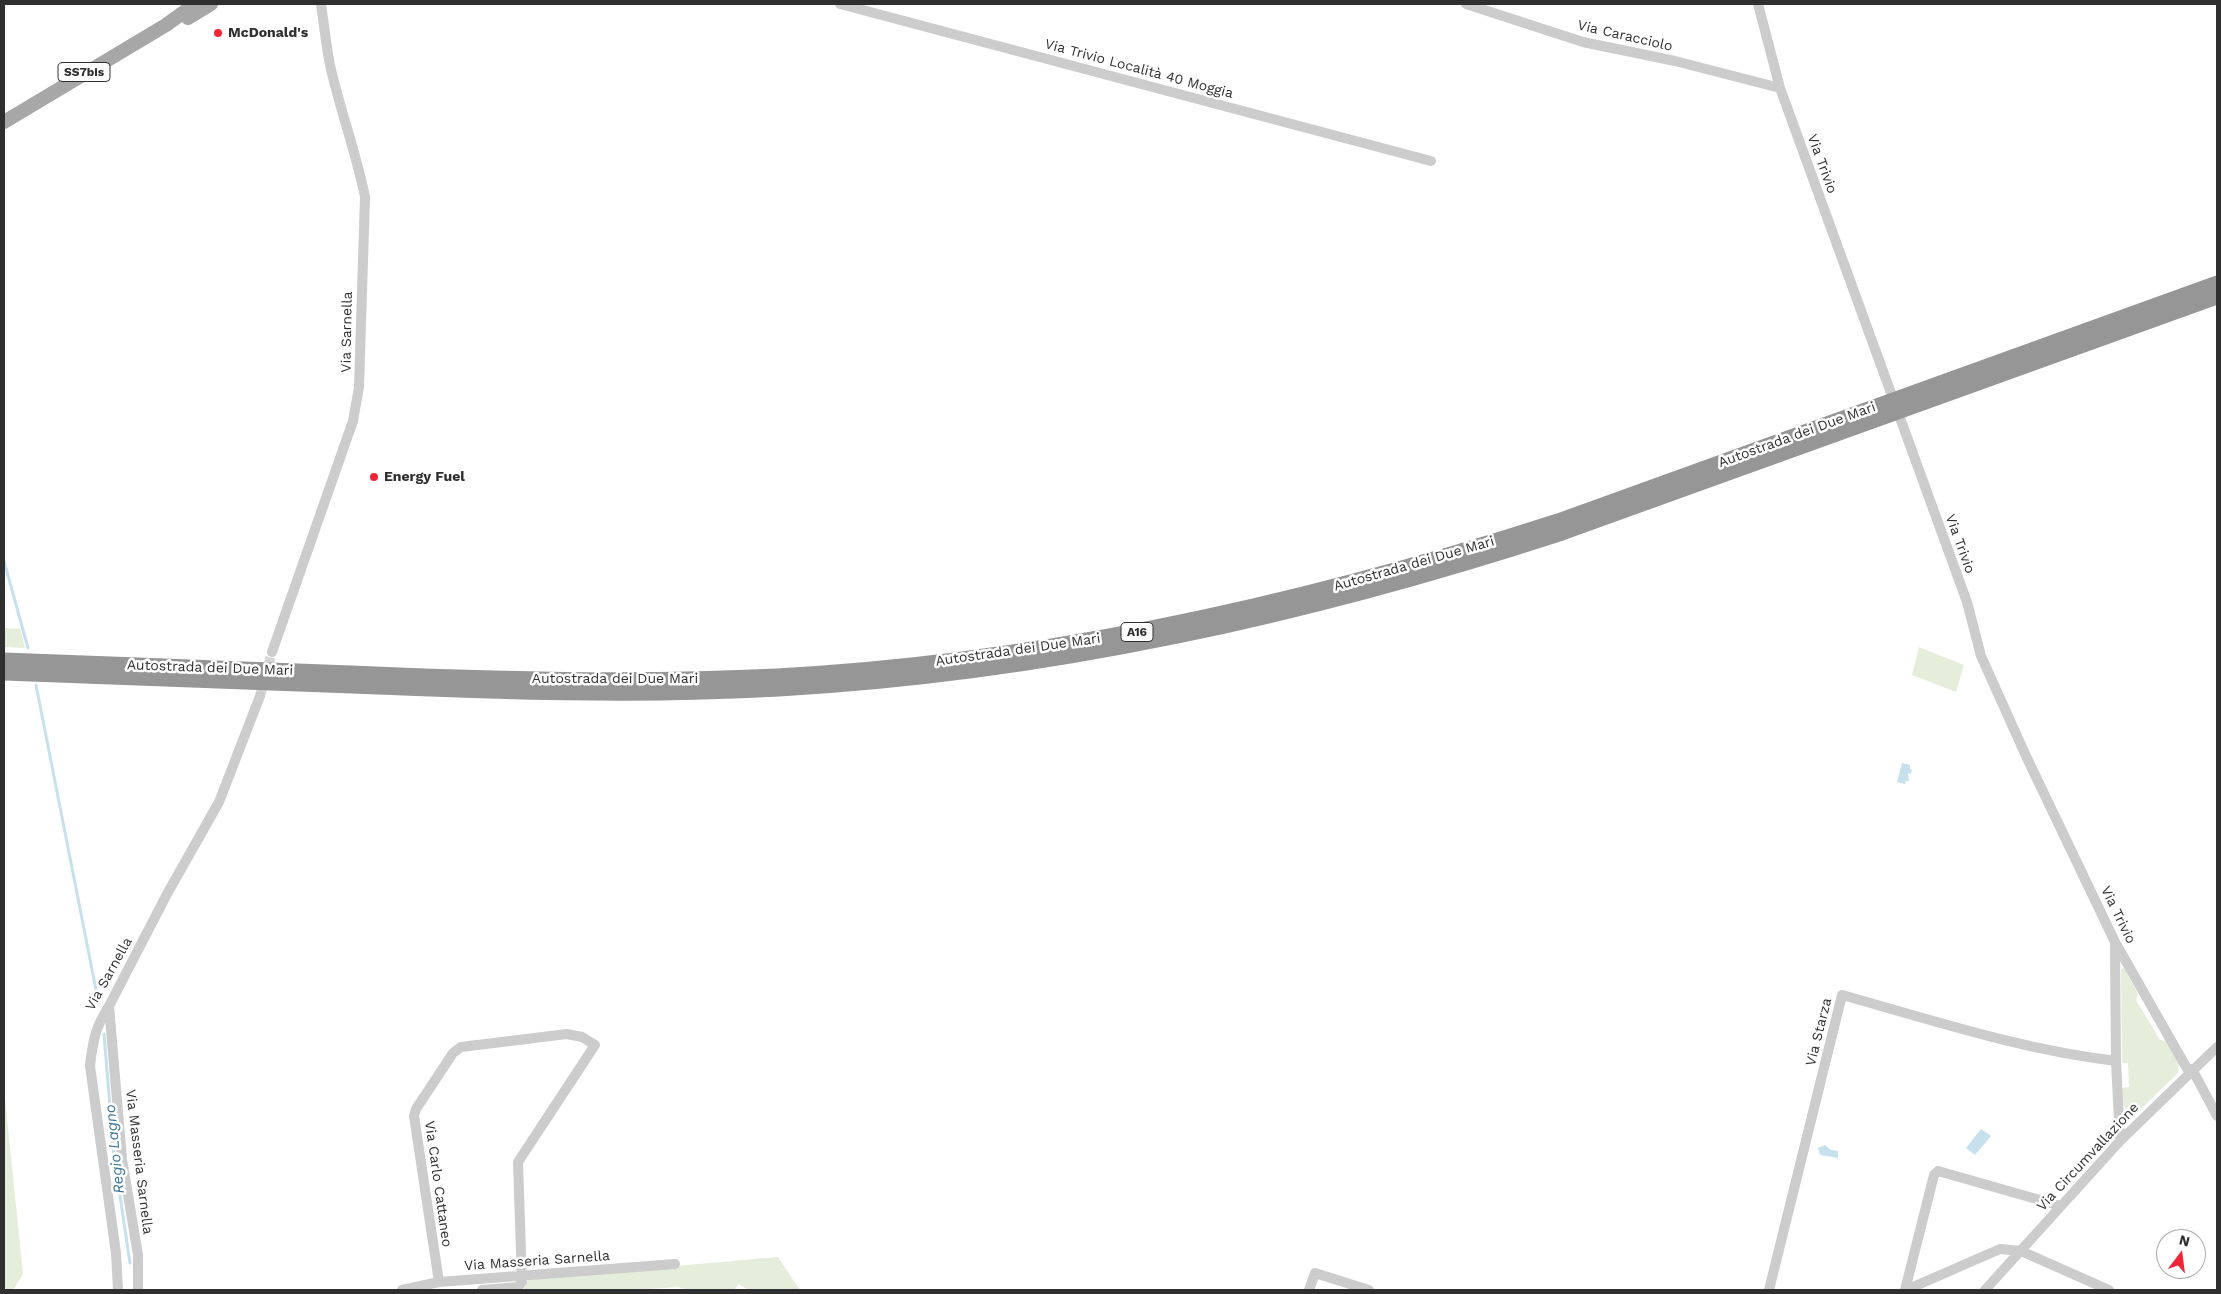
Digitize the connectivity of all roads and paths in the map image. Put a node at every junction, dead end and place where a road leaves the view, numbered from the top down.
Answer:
1 (195, 4) edge
2 (211, 4) edge
3 (321, 4) edge
4 (840, 4) edge
5 (1466, 4) edge
6 (1758, 4) edge
7 (166, 25) junction
8 (1780, 88) junction
9 (4, 122) edge
10 (1431, 161) dead end
11 (2217, 283) edge
12 (2217, 297) edge
13 (272, 652) tunnel mouth
14 (4, 660) edge
15 (4, 673) edge
16 (260, 696) tunnel mouth
17 (2115, 942) junction
18 (110, 1006) junction
19 (2217, 1047) edge
20 (2116, 1061) junction
21 (2190, 1071) junction
22 (2217, 1116) edge
23 (2120, 1140) junction
24 (2061, 1206) junction
25 (2021, 1251) junction
26 (675, 1264) dead end
27 (136, 1272) junction
28 (118, 1273) junction
29 (524, 1276) junction
30 (439, 1282) junction
31 (118, 1290) edge
32 (138, 1290) edge
33 (402, 1290) edge
34 (482, 1290) edge
35 (1310, 1290) edge
36 (1369, 1290) edge
37 (1769, 1290) edge
38 (1905, 1290) edge
39 (1985, 1290) edge
40 (2108, 1290) edge

1 - 7 main road, SS7bis
2 - 7 main road, SS7bis
3 - 13 street, Via Sarnella
4 - 10 street, Via Trivio Località 40 Moggia
5 - 8 street, Via Caracciolo
6 - 8 street, Via Trivio
7 - 9 main road, SS7bis
8 - 17 street, Via Trivio
11 - 14 highway, Autostrada dei Due Mari / A16
12 - 15 highway, Autostrada dei Due Mari / A16
16 - 18 street, Via Sarnella
17 - 20 street
17 - 21 street, Via Trivio
18 - 27 street, Via Masseria Sarnella
18 - 28 street, Via Sarnella
19 - 21 street, Via Circumvallazione
20 - 23 street
20 - 37 street, Via Starza
21 - 22 street, Via Trivio
21 - 23 street, Via Circumvallazione
23 - 24 street, Via Circumvallazione
24 - 25 street, Via Circumvallazione
24 - 38 street
25 - 38 street
25 - 39 street, Via Circumvallazione
25 - 40 street
26 - 29 street, Via Masseria Sarnella
27 - 28 street
27 - 32 street, Via Masseria Sarnella
28 - 31 street, Via Sarnella
29 - 30 street, Via Masseria Sarnella
29 - 30 street, Via Carlo Cattaneo
29 - 34 street
30 - 33 street, Via Masseria Sarnella
35 - 36 street

